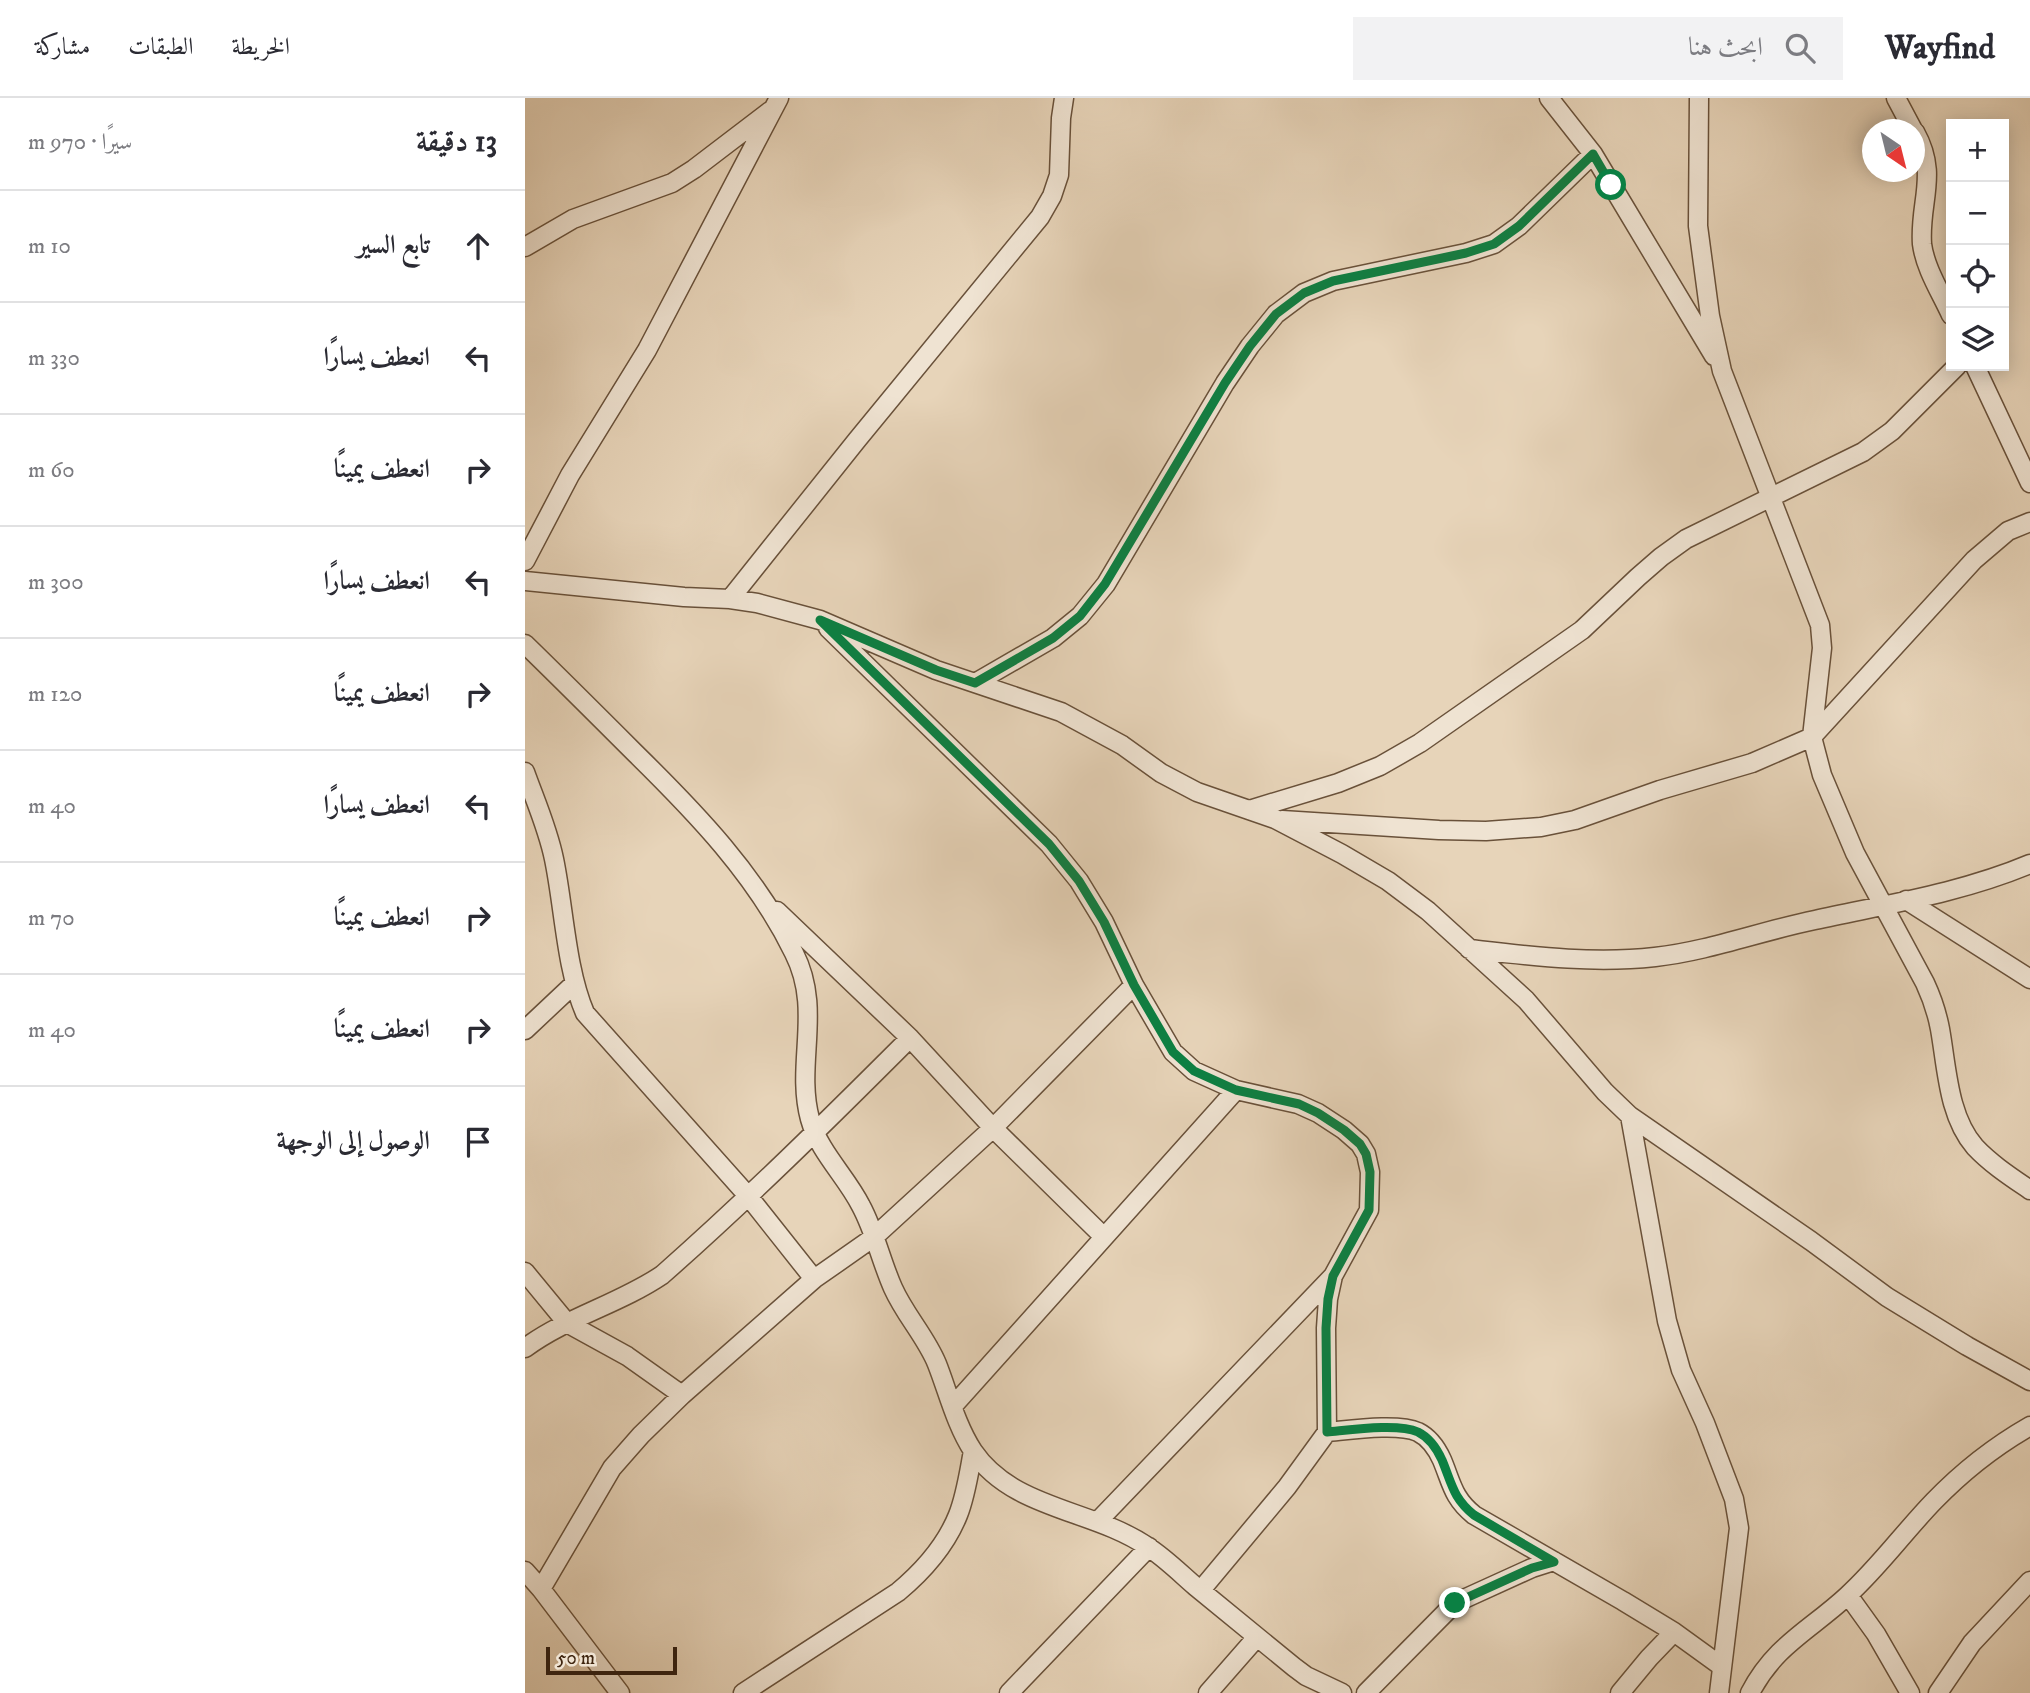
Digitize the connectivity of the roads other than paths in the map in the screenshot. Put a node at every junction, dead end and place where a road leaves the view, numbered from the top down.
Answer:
1 (1064, 98) edge
2 (1549, 98) edge
3 (1699, 98) edge
4 (1896, 98) edge
5 (777, 102) edge
6 (1907, 119) edge
7 (1593, 154) junction
8 (1925, 158) edge
9 (525, 247) edge
10 (1948, 308) edge
11 (1722, 371) junction
12 (1952, 371) edge
13 (1977, 371) edge
14 (2030, 484) edge
15 (1771, 498) junction
16 (2030, 522) edge
17 (525, 561) edge
18 (525, 581) edge
19 (730, 599) junction
20 (820, 620) junction
21 (525, 644) edge
22 (975, 683) junction
23 (1812, 737) junction
24 (525, 772) edge
25 (1249, 810) junction
26 (1275, 820) junction
27 (2030, 864) edge
28 (763, 897) junction
29 (1906, 900) junction
30 (1884, 906) junction
31 (1469, 949) junction
32 (2030, 979) edge
33 (575, 983) junction
34 (1134, 985) junction
35 (525, 1030) edge
36 (910, 1038) junction
37 (1236, 1090) junction
38 (1630, 1116) junction
39 (993, 1128) junction
40 (815, 1133) junction
41 (2030, 1190) edge
42 (749, 1197) junction
43 (874, 1237) junction
44 (1104, 1237) junction
45 (525, 1272) edge
46 (1333, 1276) junction
47 (814, 1279) junction
48 (567, 1323) junction
49 (525, 1349) edge
50 (2030, 1381) edge
51 (682, 1395) junction
52 (953, 1406) junction
53 (2030, 1426) edge
54 (1327, 1432) junction
55 (973, 1451) junction
56 (1098, 1521) junction
57 (1149, 1547) junction
58 (1554, 1562) junction
59 (525, 1571) edge
60 (2030, 1581) edge
61 (541, 1589) junction
62 (1201, 1590) junction
63 (1848, 1595) junction
64 (1674, 1632) junction
65 (1257, 1637) junction
66 (1721, 1666) junction
67 (620, 1693) edge
68 (743, 1693) edge
69 (1009, 1693) edge
70 (1208, 1693) edge
71 (1342, 1693) edge
72 (1366, 1693) edge
73 (1620, 1693) edge
74 (1719, 1693) edge
75 (1750, 1693) edge
76 (1910, 1693) edge
77 (1938, 1693) edge

1 - 19 street
2 - 7 street
3 - 11 street
4 - 6 street
5 - 9 street
5 - 17 street
7 - 11 street
7 - 22 street
8 - 10 street
11 - 15 street
12 - 15 street
13 - 14 street
15 - 23 street
15 - 25 street
16 - 23 street
18 - 19 street
19 - 20 street
20 - 22 street
20 - 34 street
21 - 28 street
22 - 25 street
23 - 26 street
23 - 30 street
24 - 33 street
25 - 26 street
26 - 31 street
27 - 29 street
28 - 36 street
28 - 40 street
29 - 30 street
29 - 32 street
30 - 31 street
30 - 41 street
31 - 38 street
33 - 35 street
33 - 42 street
34 - 37 street
34 - 39 street
36 - 39 street
36 - 40 street
37 - 44 street
37 - 46 street
38 - 50 street
38 - 66 street
39 - 43 street
39 - 44 street
40 - 42 street
40 - 43 street
42 - 47 street
42 - 48 street
43 - 47 street
43 - 52 street
44 - 52 street
45 - 48 street
46 - 54 street
46 - 56 street
47 - 51 street
48 - 49 street
48 - 51 street
51 - 61 street
52 - 55 street
53 - 63 street
54 - 58 street
54 - 62 street
55 - 56 street
55 - 68 street
56 - 57 street
57 - 62 street
57 - 69 street
58 - 64 street
58 - 72 street
59 - 61 street
60 - 77 street
61 - 67 street
62 - 65 street
63 - 75 street
63 - 76 street
64 - 66 street
64 - 73 street
65 - 70 street
65 - 71 street
66 - 74 street

